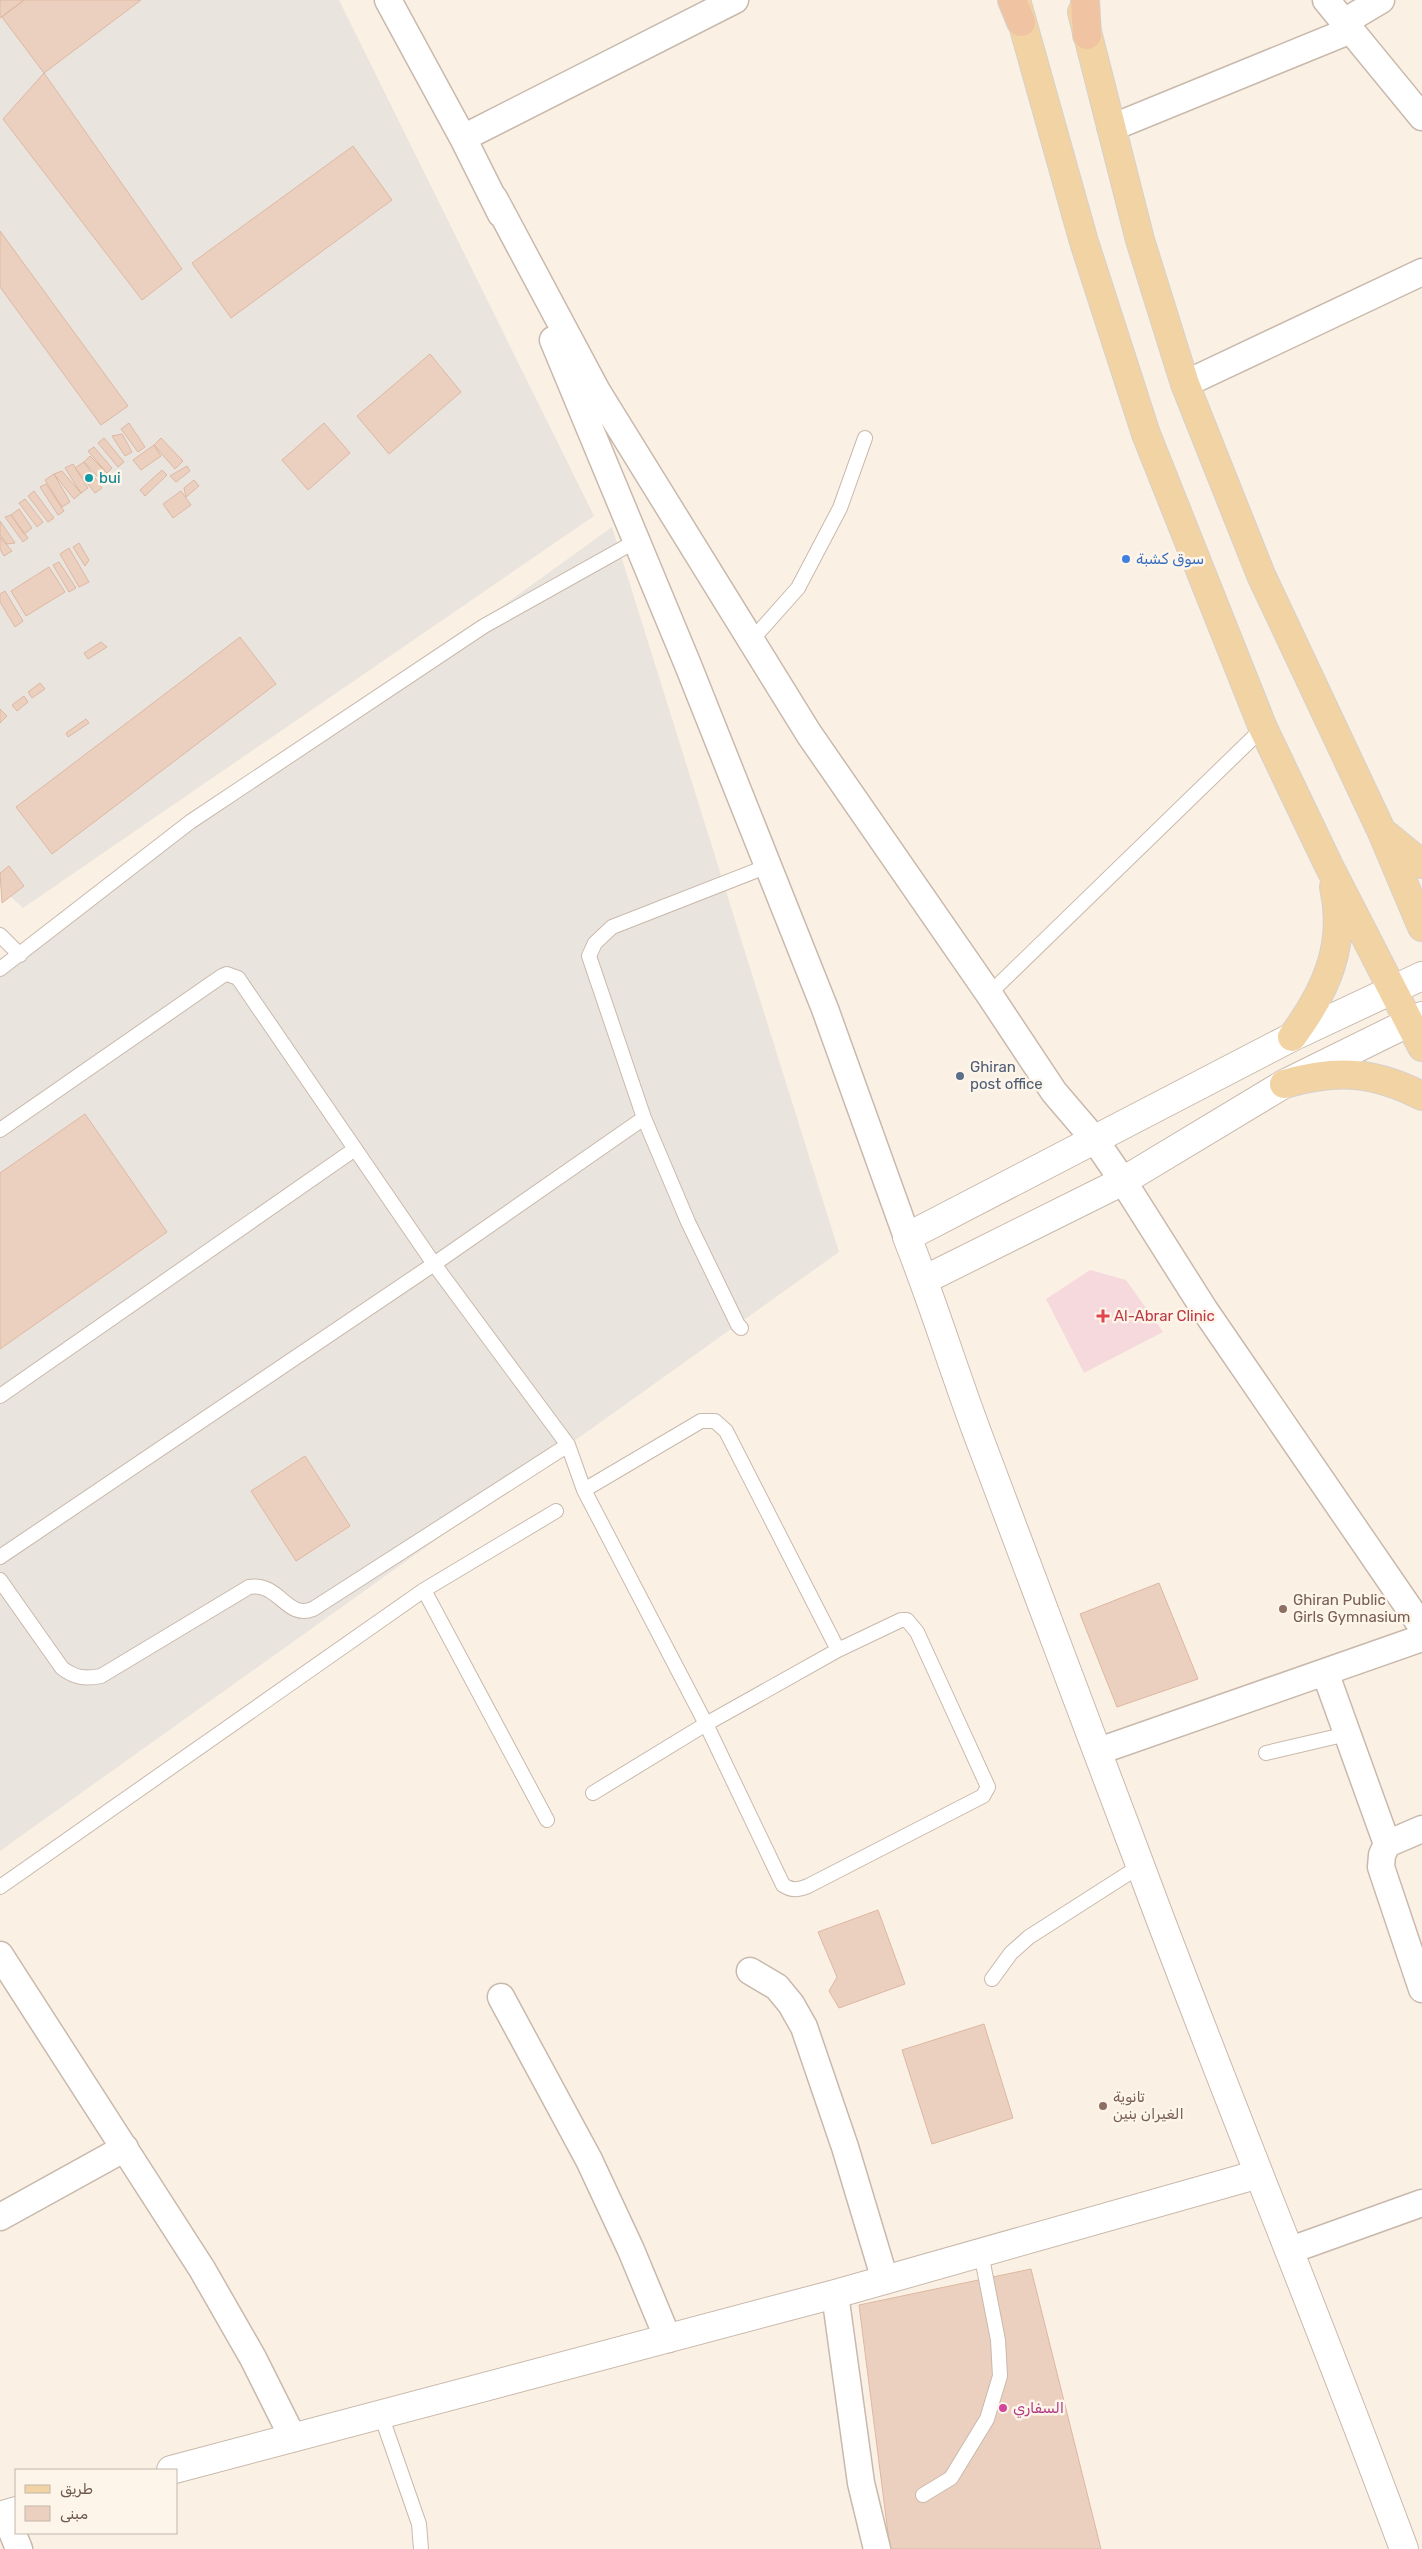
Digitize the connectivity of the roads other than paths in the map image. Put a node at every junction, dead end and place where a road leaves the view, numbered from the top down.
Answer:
1 (388, 0) edge
2 (736, 0) edge
3 (1079, 0) edge
4 (1085, 0) edge
5 (1326, 0) edge
6 (1381, 0) edge
7 (1016, 7) edge
8 (1347, 26) junction
9 (1087, 35) junction
10 (1422, 117) edge
11 (1111, 128) junction
12 (463, 138) junction
13 (494, 198) junction
14 (1422, 272) edge
15 (1185, 384) junction
16 (865, 438) dead end
17 (636, 540) junction
18 (750, 642) junction
19 (1263, 728) junction
20 (1381, 830) junction
21 (1422, 864) edge
22 (768, 866) junction
23 (1329, 866) junction
24 (1422, 927) edge
25 (0, 935) edge
26 (20, 955) junction
27 (0, 969) edge
28 (1422, 976) edge
29 (1392, 990) junction
30 (989, 994) junction
31 (1416, 1019) edge
32 (1292, 1037) junction
33 (1422, 1047) edge
34 (1284, 1084) junction
35 (1422, 1096) edge
36 (644, 1118) junction
37 (0, 1130) edge
38 (1094, 1140) junction
39 (355, 1149) junction
40 (1123, 1181) junction
41 (907, 1237) junction
42 (434, 1264) junction
43 (924, 1280) junction
44 (742, 1328) dead end
45 (0, 1396) edge
46 (568, 1445) junction
47 (584, 1490) junction
48 (556, 1511) dead end
49 (0, 1557) edge
50 (0, 1580) edge
51 (424, 1590) junction
52 (1422, 1627) edge
53 (1422, 1638) edge
54 (838, 1650) junction
55 (1325, 1672) junction
56 (706, 1724) junction
57 (1347, 1734) junction
58 (1099, 1750) junction
59 (1266, 1753) dead end
60 (593, 1793) dead end
61 (547, 1820) dead end
62 (1422, 1829) edge
63 (1387, 1844) junction
64 (1140, 1866) junction
65 (0, 1887) edge
66 (0, 1955) edge
67 (750, 1971) dead end
68 (992, 1979) dead end
69 (1422, 1989) edge
70 (501, 1997) dead end
71 (125, 2148) junction
72 (1259, 2174) junction
73 (1422, 2203) edge
74 (0, 2217) edge
75 (1291, 2250) junction
76 (981, 2253) junction
77 (885, 2280) junction
78 (835, 2294) junction
79 (668, 2339) junction
80 (381, 2415) junction
81 (293, 2438) junction
82 (175, 2469) edge
83 (924, 2495) dead end
84 (7, 2514) edge
85 (19, 2549) edge
86 (421, 2549) edge
87 (877, 2549) edge
88 (1404, 2549) edge

1 - 12 street
2 - 12 street
3 - 9 main road
4 - 9 highway
5 - 8 street
6 - 8 street
7 - 19 main road
8 - 10 street
8 - 11 street
9 - 11 main road
11 - 15 main road
12 - 13 street
13 - 17 street
13 - 18 street
14 - 15 street
15 - 20 main road
16 - 18 lane
17 - 22 street
17 - 26 lane
18 - 30 street
19 - 23 main road
19 - 30 lane
20 - 21 main road
20 - 24 main road
22 - 36 lane
22 - 41 street
23 - 29 main road
23 - 32 main road
25 - 26 lane
26 - 27 lane
28 - 29 street
29 - 31 main road
29 - 32 street
30 - 38 street
31 - 33 main road
31 - 34 street
32 - 38 street
34 - 35 main road
34 - 40 street
36 - 42 lane
36 - 44 lane
37 - 39 lane
38 - 40 street
38 - 41 street
39 - 42 lane
39 - 45 lane
40 - 43 street
40 - 52 street
41 - 43 street
42 - 46 lane
42 - 49 lane
43 - 58 street
46 - 47 lane
46 - 50 lane
47 - 54 lane
47 - 56 lane
48 - 51 lane
51 - 61 lane
51 - 65 lane
53 - 55 street
54 - 56 lane
54 - 56 lane
55 - 57 street
55 - 58 street
56 - 60 lane
57 - 59 lane
57 - 63 street
58 - 64 street
62 - 63 street
63 - 69 street
64 - 68 lane
64 - 72 street
66 - 71 street
67 - 77 street
70 - 79 street
71 - 74 street
71 - 81 street
72 - 75 street
72 - 76 street
73 - 75 street
75 - 88 street
76 - 77 street
76 - 83 lane
77 - 78 street
78 - 79 street
78 - 87 street
79 - 80 street
80 - 81 street
80 - 86 lane
81 - 82 street
84 - 85 street

